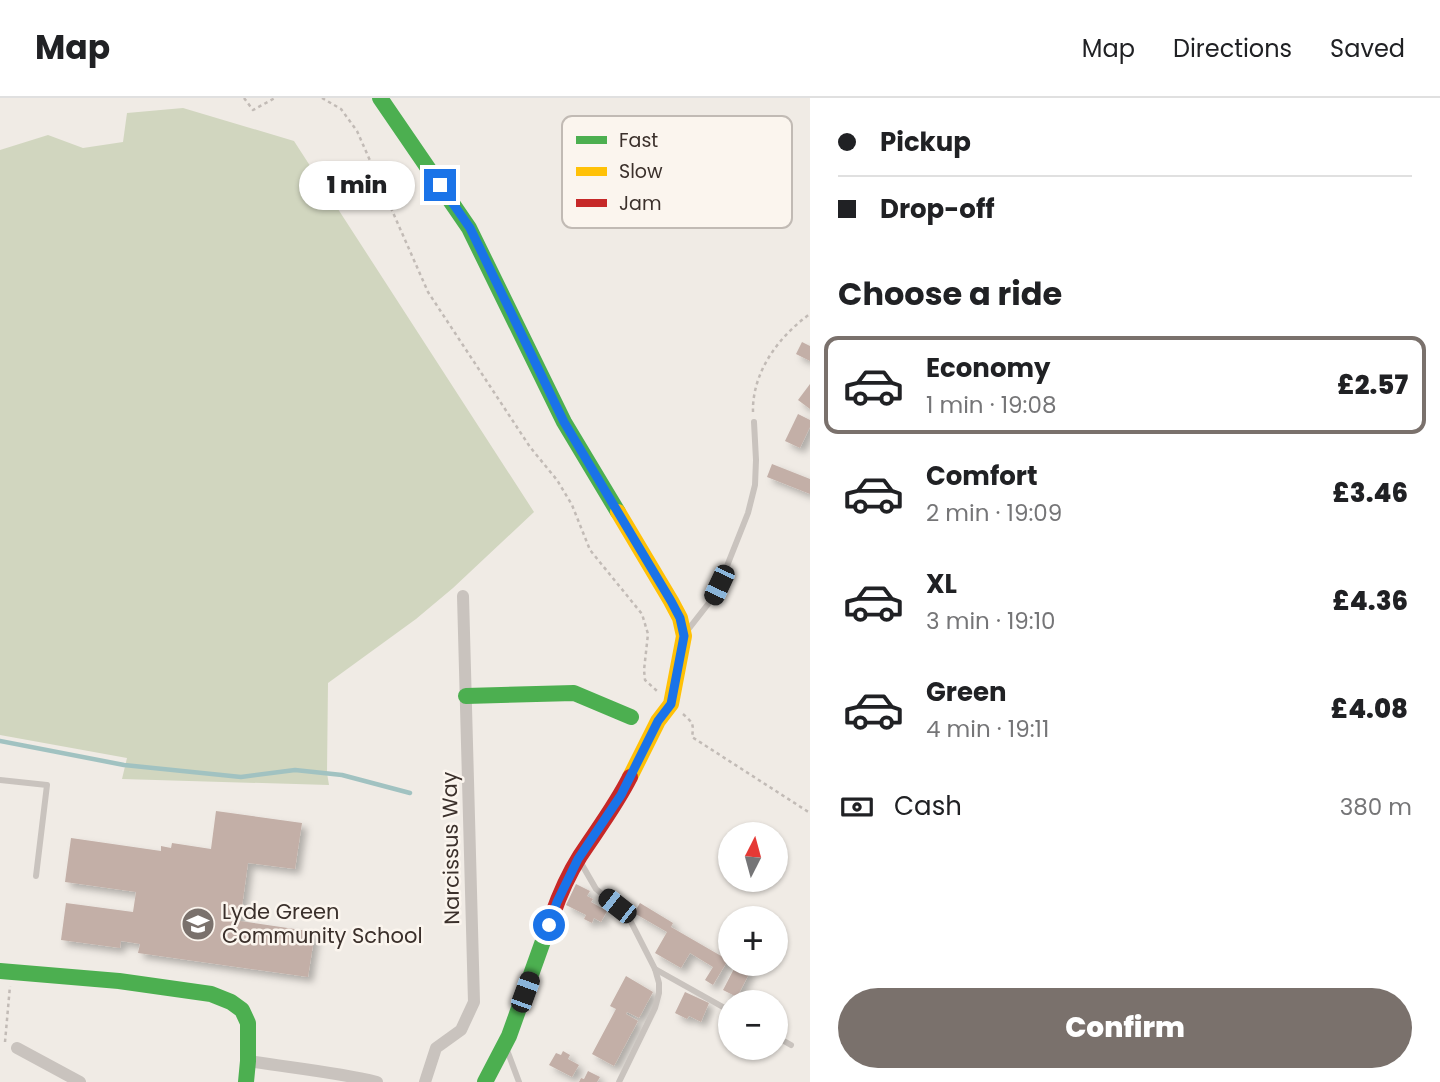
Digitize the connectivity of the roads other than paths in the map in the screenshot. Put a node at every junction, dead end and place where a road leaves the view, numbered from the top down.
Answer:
1 (380, 98) edge
2 (754, 422) road end
3 (463, 596) dead end
4 (684, 636) junction
5 (466, 696) junction
6 (631, 717) dead end
7 (0, 779) edge
8 (578, 859) junction
9 (36, 876) dead end
10 (655, 969) junction
11 (6, 972) edge
12 (718, 1004) edge
13 (505, 1044) junction
14 (788, 1044) edge
15 (791, 1045) dead end
16 (17, 1048) road end
17 (248, 1061) junction
18 (302, 1076) edge
19 (79, 1082) edge
20 (246, 1082) edge
21 (377, 1082) edge
22 (425, 1082) edge
23 (485, 1082) edge
24 (519, 1082) edge
25 (619, 1082) edge

1 - 4 street
2 - 4 lane
3 - 5 street, Narcissus Way
4 - 8 street
5 - 6 street
5 - 22 street, Narcissus Way
7 - 9 lane
8 - 10 lane
8 - 13 street
10 - 12 lane
10 - 25 lane
11 - 17 street
13 - 23 street
13 - 24 lane
14 - 15 lane
16 - 19 street
17 - 18 street
17 - 20 street
18 - 21 street

